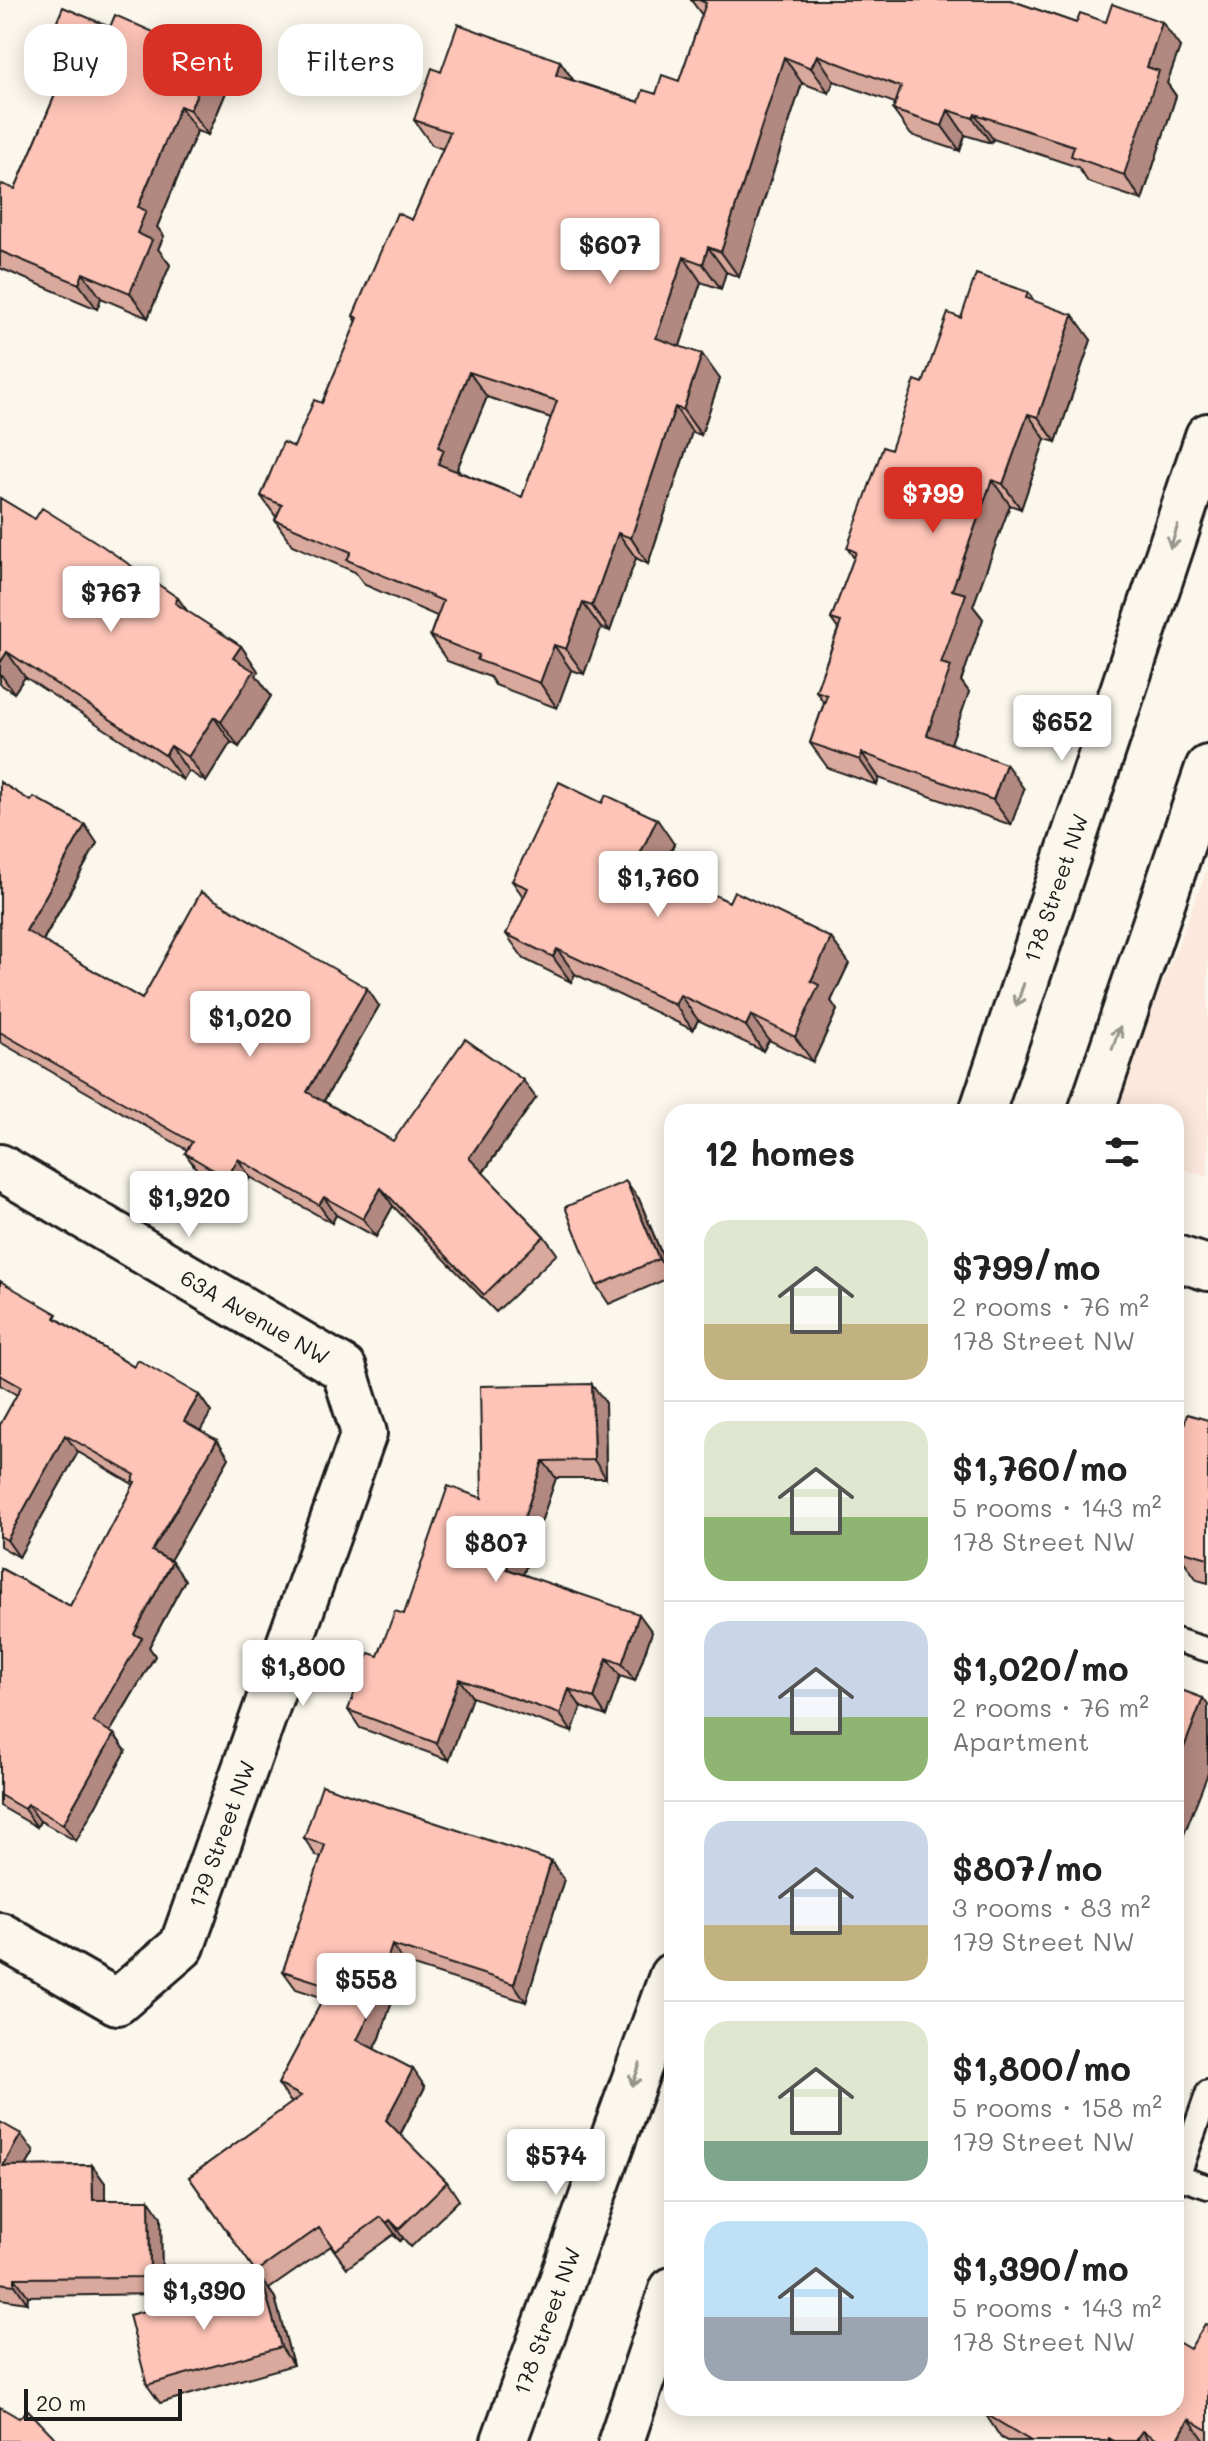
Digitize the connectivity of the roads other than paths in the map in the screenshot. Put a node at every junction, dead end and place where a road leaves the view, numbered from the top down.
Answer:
1 (1208, 436) edge
2 (1208, 768) edge
3 (985, 1104) edge
4 (1094, 1104) edge
5 (0, 1167) edge
6 (1184, 1260) edge
7 (1208, 1268) edge
8 (344, 1369) joint
9 (1184, 1642) edge
10 (1208, 1650) edge
11 (0, 1935) edge
12 (664, 1998) edge
13 (1208, 2092) edge
14 (1184, 2160) edge
15 (1184, 2179) edge
16 (1208, 2187) edge
17 (664, 2314) edge
18 (504, 2441) edge
19 (621, 2441) edge

1 -> 3 main road, 178 Street NW
4 -> 2 main road
5 - 8 main road, 63A Avenue NW
6 - 7 main road
8 - 11 main road, 179 Street NW
9 - 10 lane
12 -> 18 main road, 178 Street NW
13 - 14 lane
15 - 16 lane
17 - 19 main road

